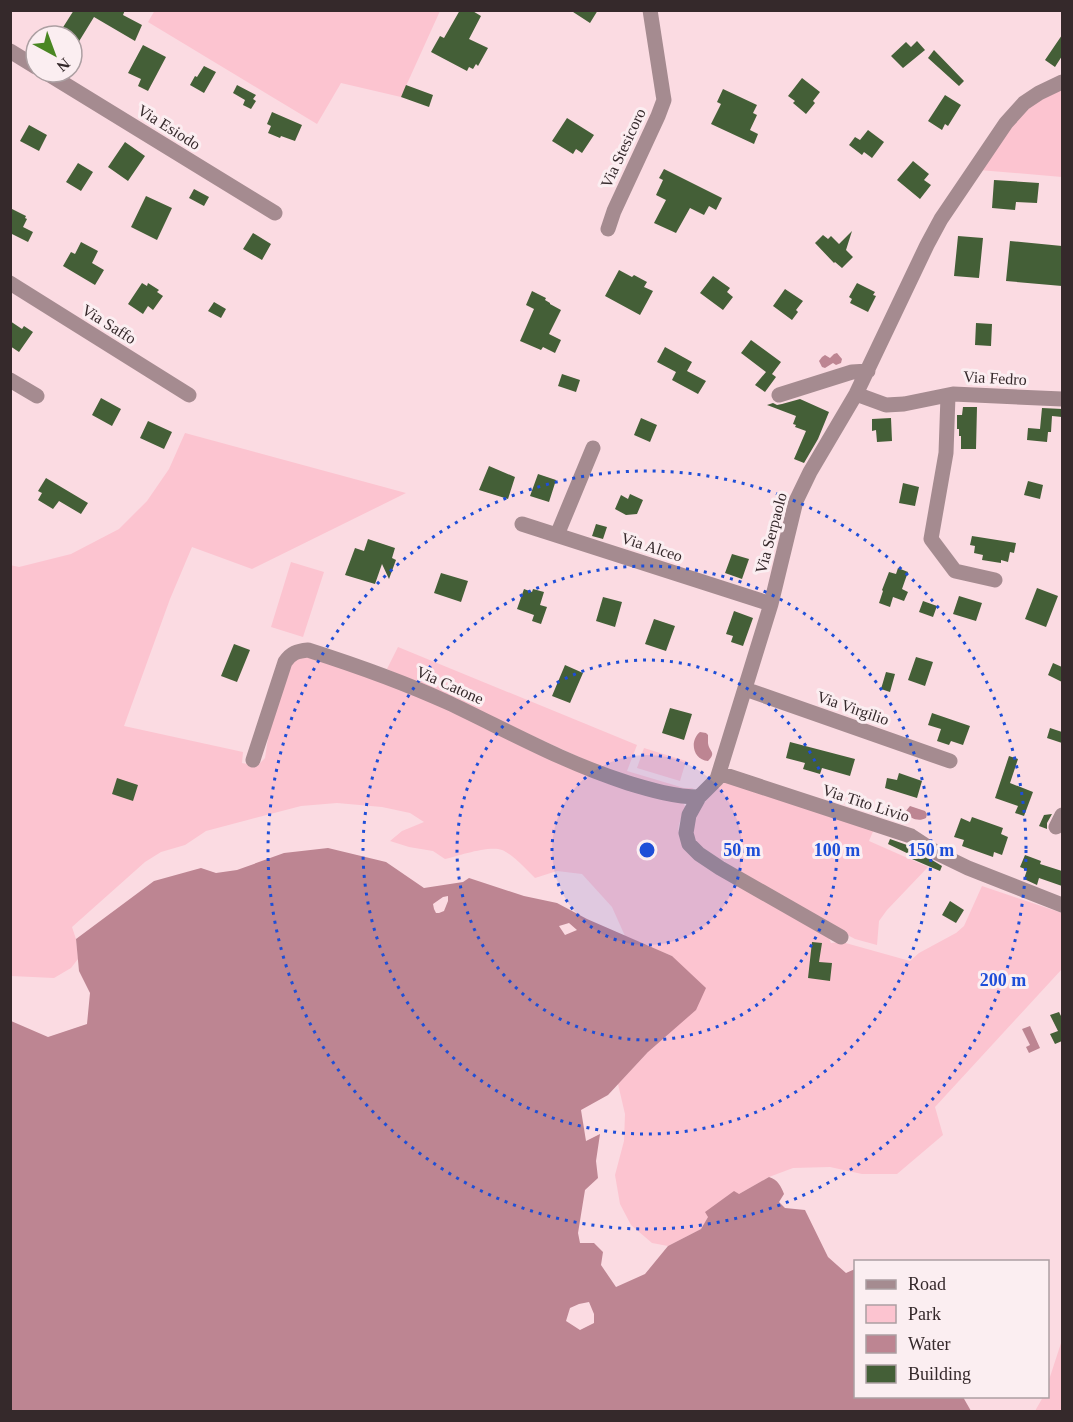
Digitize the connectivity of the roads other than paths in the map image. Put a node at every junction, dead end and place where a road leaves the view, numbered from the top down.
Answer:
1 (650, 10) edge
2 (10, 51) edge
3 (24, 60) edge
4 (1062, 82) edge
5 (65, 84) edge
6 (275, 213) dead end
7 (608, 229) dead end
8 (10, 284) edge
9 (868, 371) junction
10 (10, 380) edge
11 (856, 394) junction
12 (189, 395) dead end
13 (779, 395) dead end
14 (37, 396) dead end
15 (948, 396) junction
16 (1062, 399) edge
17 (593, 448) dead end
18 (522, 524) dead end
19 (557, 535) junction
20 (994, 580) dead end
21 (771, 604) junction
22 (745, 689) junction
23 (253, 760) dead end
24 (950, 761) dead end
25 (719, 773) junction
26 (699, 797) junction
27 (1062, 905) edge
28 (841, 937) dead end

1 - 7 street, Via Stesicoro
2 - 3 street
4 - 9 street, Via Serpaolo
5 - 6 street, Via Esiodo
8 - 12 street, Via Saffo
9 - 11 street, Via Serpaolo
9 - 13 street
10 - 14 street
11 - 15 street, Via Fedro
11 - 21 street, Via Serpaolo
15 - 16 street, Via Fedro
15 - 20 street
17 - 19 street
18 - 19 street, Via Alceo
19 - 21 street, Via Alceo
21 - 22 street, Via Serpaolo
22 - 24 street, Via Virgilio
22 - 25 street, Via Serpaolo
23 - 26 street, Via Catone
25 - 26 street, Via Serpaolo
25 - 27 street, Via Tito Livio
26 - 28 street, Via Serpaolo

